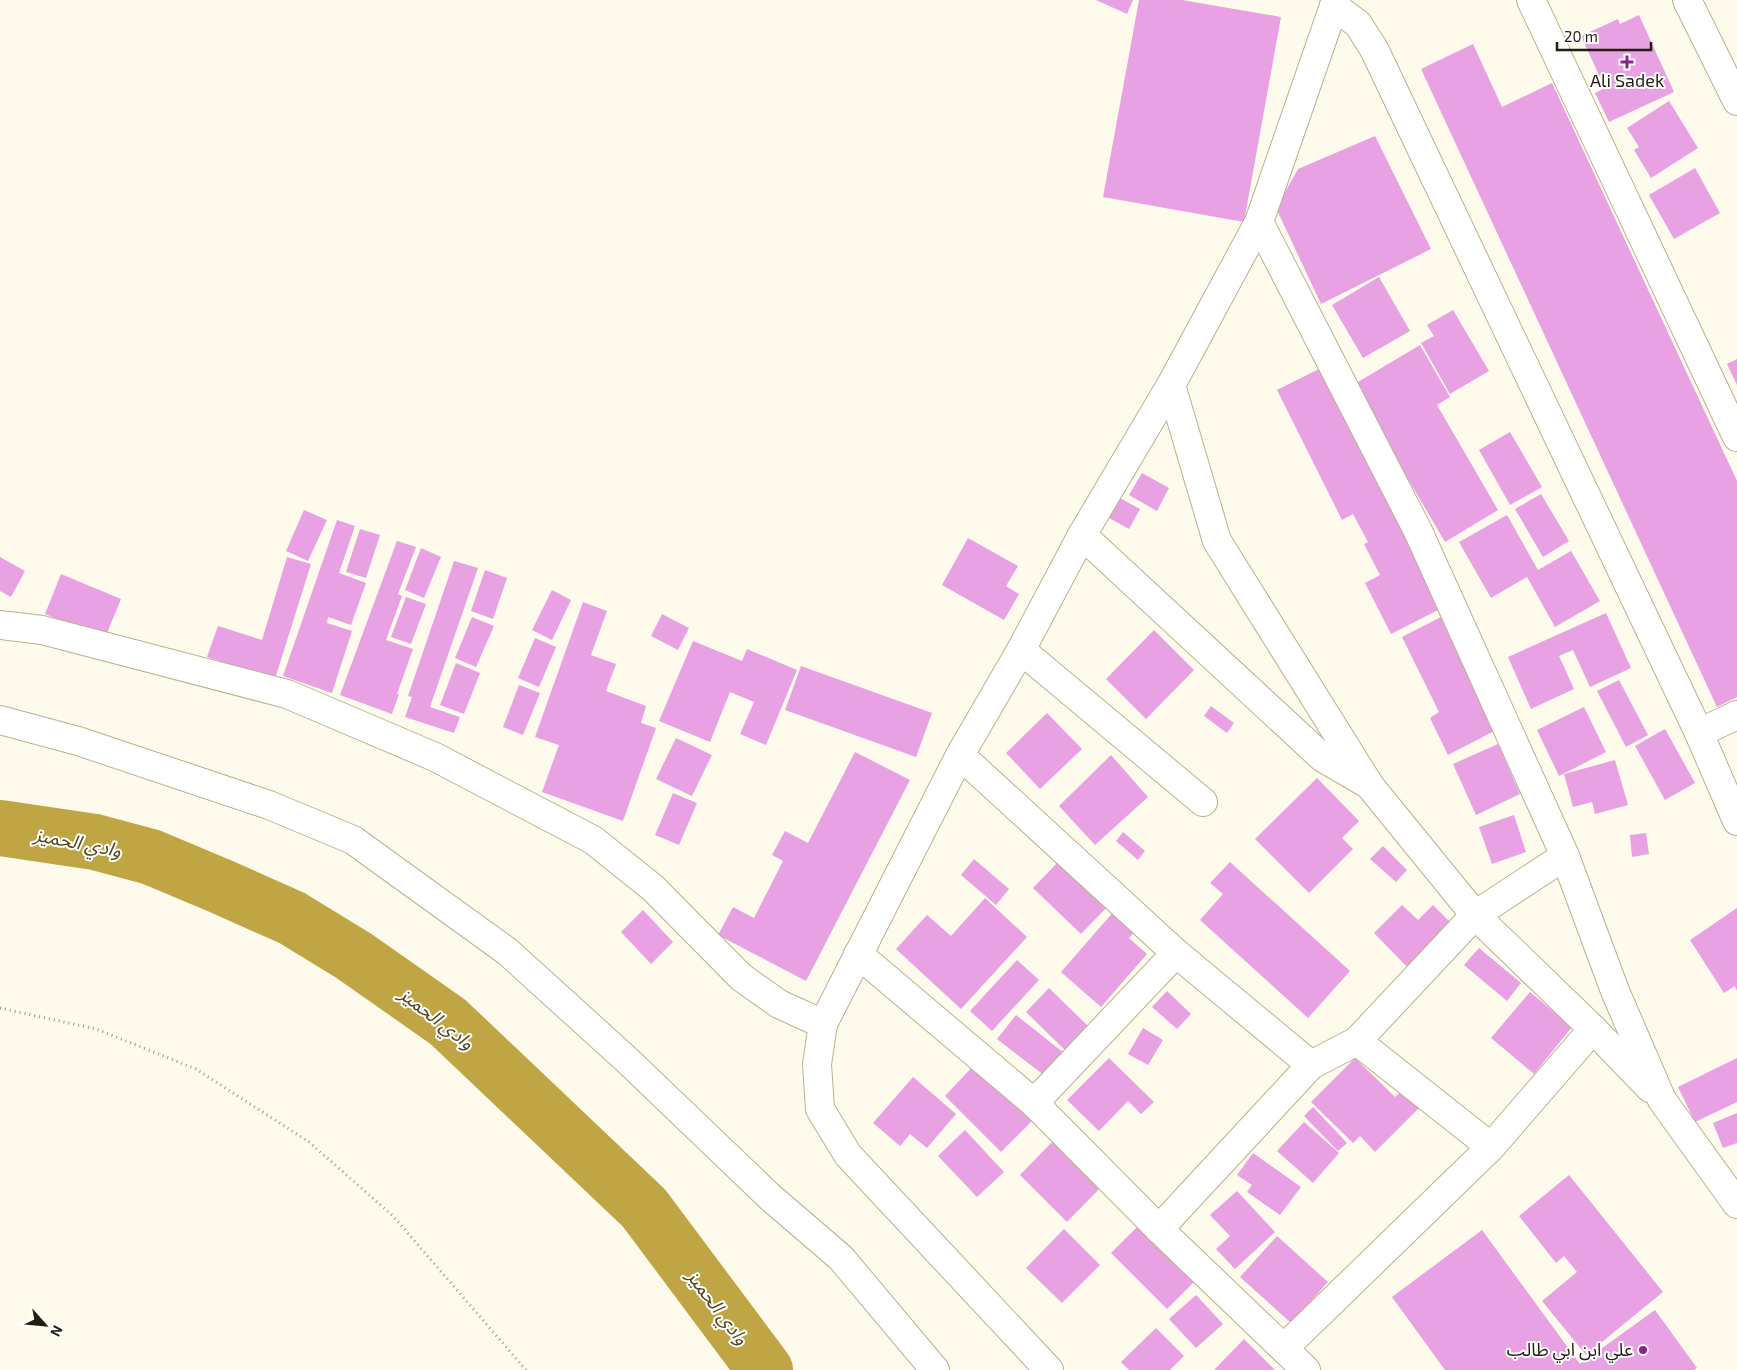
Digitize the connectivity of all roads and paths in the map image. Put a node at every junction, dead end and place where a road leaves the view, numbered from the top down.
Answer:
1 (1530, 0) edge
2 (1687, 0) edge
3 (1335, 3) edge
4 (1737, 101) edge
5 (1258, 222) junction
6 (1171, 385) junction
7 (1737, 437) edge
8 (1082, 535) junction
9 (0, 625) edge
10 (1021, 650) junction
11 (1737, 715) edge
12 (0, 720) edge
13 (1699, 733) junction
14 (960, 755) junction
15 (1370, 786) junction
16 (1203, 802) dead end
17 (1737, 822) edge
18 (1565, 856) junction
19 (1475, 915) junction
20 (1176, 953) junction
21 (858, 954) junction
22 (0, 1008) edge
23 (823, 1024) junction
24 (1593, 1029) junction
25 (1357, 1041) junction
26 (1312, 1065) junction
27 (1662, 1100) junction
28 (1034, 1103) junction
29 (1491, 1147) junction
30 (1737, 1204) edge
31 (1159, 1229) junction
32 (1284, 1348) junction
33 (526, 1370) edge
34 (935, 1370) edge
35 (1048, 1370) edge
36 (1306, 1370) edge

1 - 7 street
2 - 4 street
3 - 5 street
3 - 13 street
5 - 6 street
5 - 18 street
6 - 8 street
6 - 15 street
8 - 10 street
8 - 15 street
9 - 23 street
10 - 14 street
10 - 16 street
11 - 13 street
12 - 34 street
13 - 17 street
14 - 20 street
14 - 21 street
15 - 19 street
18 - 19 street
18 - 27 street
19 - 24 street
19 - 25 street
20 - 26 street
20 - 28 street
21 - 23 street
21 - 28 street
22 - 33 path
23 - 35 street
24 - 27 street
24 - 29 street
25 - 26 street
25 - 29 street
26 - 31 street
27 - 30 street
28 - 31 street
29 - 32 street
31 - 32 street
32 - 36 street

